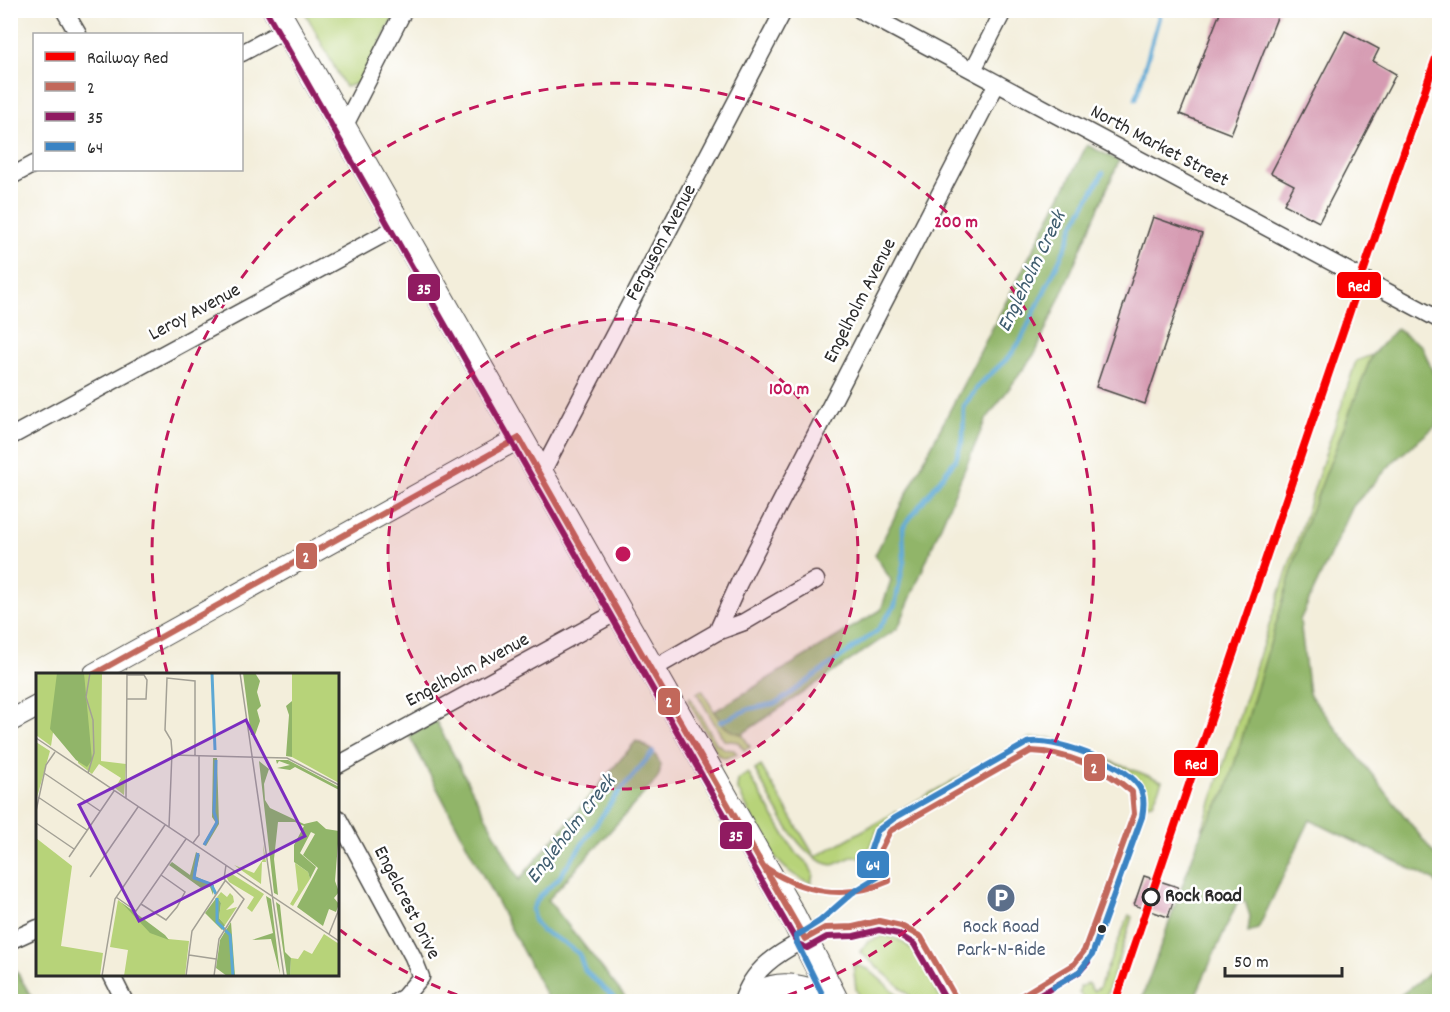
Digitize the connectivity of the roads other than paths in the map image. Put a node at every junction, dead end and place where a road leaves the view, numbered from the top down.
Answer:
1 (64, 10) edge
2 (404, 10) edge
3 (784, 10) edge
4 (860, 10) edge
5 (1004, 10) edge
6 (281, 20) edge
7 (77, 33) edge
8 (243, 51) edge
9 (973, 70) junction
10 (997, 83) junction
11 (344, 127) junction
12 (33, 165) edge
13 (10, 177) edge
14 (399, 226) junction
15 (1440, 320) edge
16 (10, 437) edge
17 (519, 438) junction
18 (540, 476) junction
19 (816, 580) dead end
20 (617, 612) junction
21 (717, 632) junction
22 (651, 670) junction
23 (98, 673) edge
24 (36, 707) edge
25 (10, 721) edge
26 (339, 764) edge
27 (339, 820) edge
28 (36, 929) edge
29 (12, 937) edge
30 (805, 939) junction
31 (112, 976) edge
32 (125, 1002) edge
33 (396, 1002) edge
34 (742, 1002) edge
35 (750, 1002) edge
36 (835, 1002) edge

1 - 7 street
2 - 11 street
3 - 18 street, Ferguson Avenue
4 - 9 street, North Market Street
5 - 9 street
6 - 8 street
6 - 11 main road
9 - 10 street, North Market Street
10 - 15 street, North Market Street
10 - 21 street, Engelholm Avenue
11 - 14 main road
12 - 13 street
14 - 16 street, Leroy Avenue
14 - 17 main road
17 - 18 main road
17 - 23 street
18 - 20 main road
19 - 21 street
20 - 22 main road
20 - 26 street, Engelholm Avenue
21 - 22 street
22 - 30 main road
24 - 25 street
27 - 33 street, Engelcrest Drive
28 - 29 street
30 - 34 street
30 - 36 main road
31 - 32 street
35 - 36 main road

